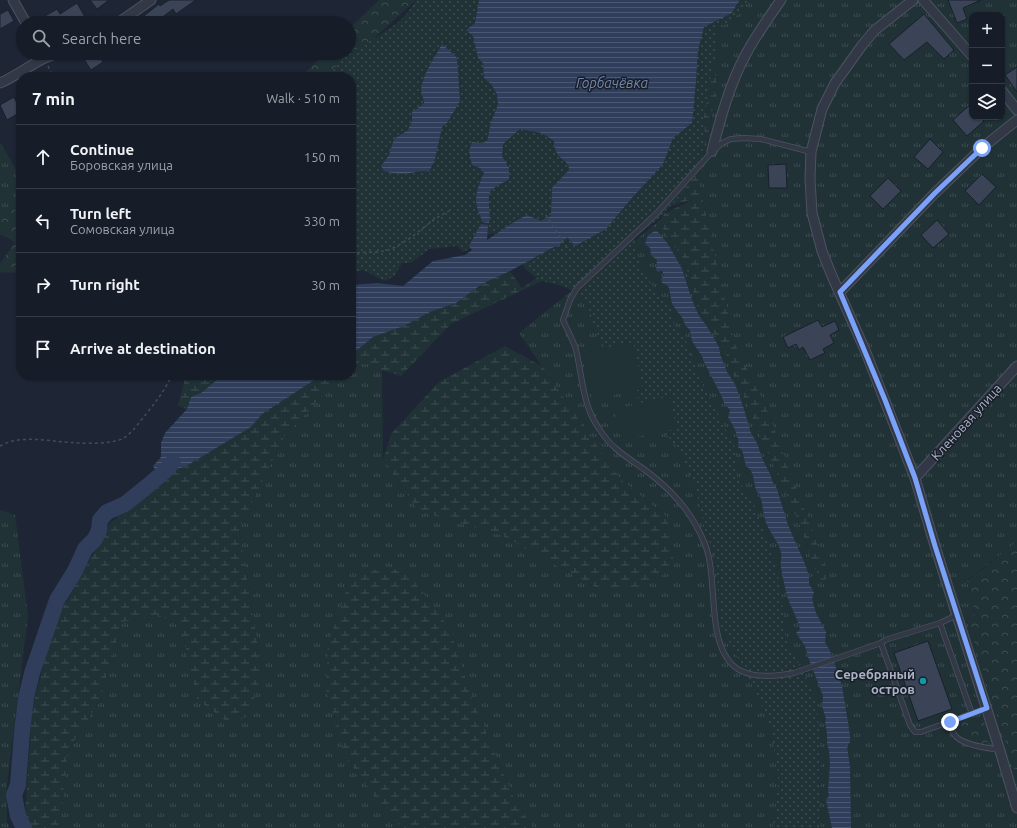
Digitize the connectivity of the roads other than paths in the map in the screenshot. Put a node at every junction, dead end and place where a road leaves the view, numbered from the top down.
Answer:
1 (13, 0) edge
2 (151, 0) edge
3 (781, 0) edge
4 (913, 0) edge
5 (923, 0) edge
6 (22, 16) edge
7 (128, 16) edge
8 (969, 53) edge
9 (37, 60) edge
10 (19, 72) edge
11 (16, 74) edge
12 (0, 83) edge
13 (1005, 95) edge
14 (1017, 110) edge
15 (1017, 120) edge
16 (712, 152) junction
17 (811, 152) junction
18 (840, 292) junction
19 (1017, 366) edge
20 (915, 478) junction
21 (957, 615) junction
22 (940, 623) junction
23 (881, 643) junction
24 (987, 708) junction
25 (972, 714) junction
26 (950, 722) junction
27 (1000, 751) junction
28 (1017, 808) edge

1 - 6 street
2 - 7 street
3 - 16 street
4 - 17 street
5 - 8 street
9 - 10 street
11 - 12 street
13 - 14 street
15 - 18 street
16 - 17 lane
16 - 23 lane
17 - 18 street
18 - 20 street
19 - 20 street, Кленовая улица
20 - 21 street
21 - 22 lane
21 - 24 street
22 - 23 lane
22 - 25 lane
23 - 26 lane
24 - 25 lane
24 - 27 street
25 - 26 lane
26 - 27 lane
27 - 28 street

